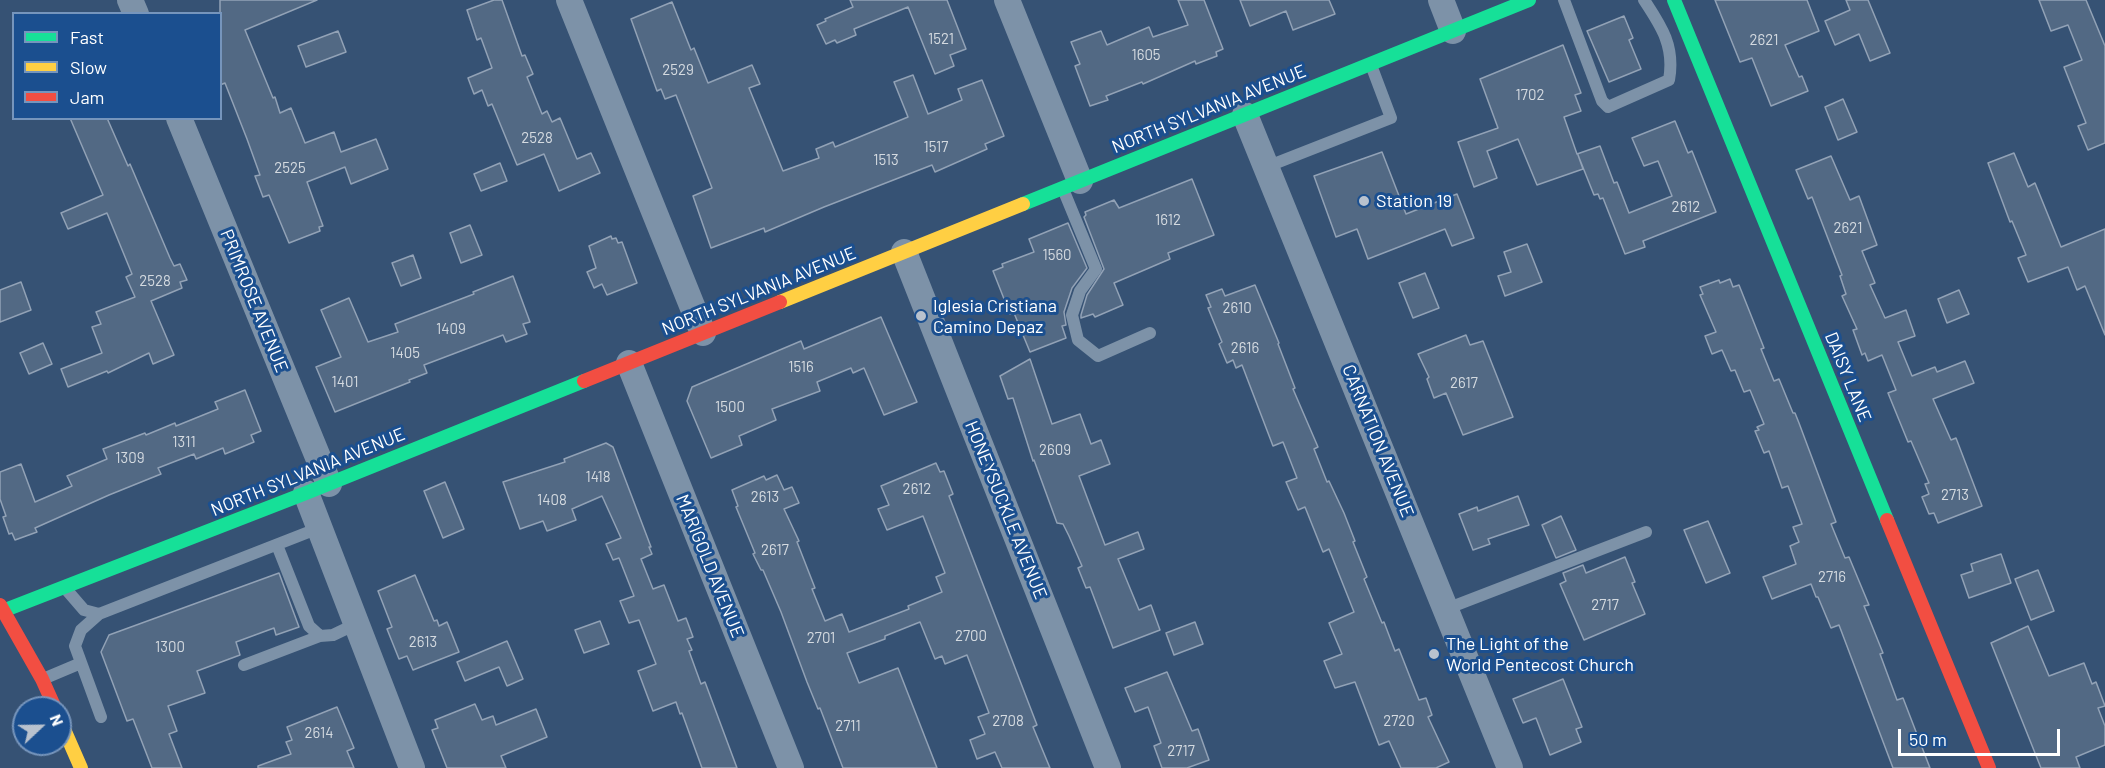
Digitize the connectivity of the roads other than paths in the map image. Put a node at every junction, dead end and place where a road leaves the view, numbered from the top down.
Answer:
1 (569, 0) edge
2 (1007, 0) edge
3 (1441, 0) edge
4 (1529, 0) edge
5 (1564, 0) edge
6 (1644, 0) edge
7 (1674, 0) edge
8 (1453, 31) junction
9 (1371, 64) junction
10 (1245, 114) junction
11 (180, 120) edge
12 (1266, 167) junction
13 (1071, 185) junction
14 (904, 252) junction
15 (703, 333) junction
16 (1150, 333) dead end
17 (629, 363) junction
18 (329, 484) junction
19 (306, 493) junction
20 (319, 528) junction
21 (1646, 532) dead end
22 (277, 544) junction
23 (64, 587) junction
24 (1446, 609) junction
25 (1, 610) edge
26 (99, 614) junction
27 (356, 624) junction
28 (320, 636) junction
29 (81, 663) junction
30 (244, 665) dead end
31 (42, 679) junction
32 (50, 696) edge
33 (101, 717) dead end
34 (72, 747) edge
35 (81, 768) edge
36 (412, 768) edge
37 (790, 768) edge
38 (1108, 768) edge
39 (1510, 768) edge
40 (1989, 768) edge

1 - 15 street
2 - 13 street
3 - 8 street
4 - 8 main road, NORTH SYLVANIA AVENUE
5 - 6 lane
7 - 40 main road, DAISY LANE
8 - 9 main road, NORTH SYLVANIA AVENUE
9 - 10 main road, NORTH SYLVANIA AVENUE
9 - 12 lane
10 - 12 street, CARNATION AVENUE
10 - 13 main road, NORTH SYLVANIA AVENUE
11 - 18 street, PRIMROSE AVENUE
12 - 24 street, CARNATION AVENUE
13 - 14 main road, NORTH SYLVANIA AVENUE
13 - 16 lane
14 - 15 main road, NORTH SYLVANIA AVENUE
14 - 38 street, HONEYSUCKLE AVENUE
15 - 17 main road, NORTH SYLVANIA AVENUE
17 - 18 main road, NORTH SYLVANIA AVENUE
17 - 37 street, MARIGOLD AVENUE
18 - 19 main road, NORTH SYLVANIA AVENUE
19 - 20 street
19 - 23 main road, NORTH SYLVANIA AVENUE
20 - 22 lane
20 - 27 street
21 - 24 lane
22 - 26 lane
22 - 28 lane
23 - 25 main road, NORTH SYLVANIA AVENUE
23 - 26 lane
24 - 39 street, CARNATION AVENUE
25 - 31 main road
26 - 29 lane
27 - 28 lane
27 - 36 street
28 - 30 lane
29 - 31 lane
29 - 33 lane
31 - 32 main road
34 - 35 main road

